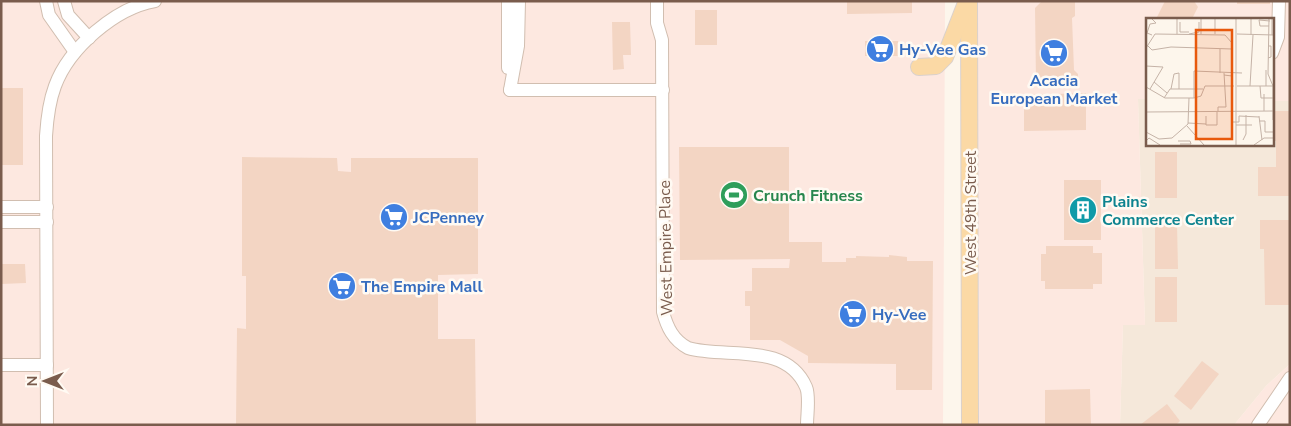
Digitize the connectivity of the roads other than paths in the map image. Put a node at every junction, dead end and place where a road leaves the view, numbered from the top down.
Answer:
1 (46, 1) edge
2 (64, 1) edge
3 (155, 1) edge
4 (508, 1) edge
5 (519, 1) edge
6 (657, 1) edge
7 (665, 1) edge
8 (968, 1) edge
9 (1279, 1) edge
10 (89, 38) junction
11 (662, 40) junction
12 (1274, 47) edge
13 (75, 52) junction
14 (919, 67) dead end
15 (510, 90) junction
16 (663, 90) junction
17 (1, 207) edge
18 (47, 207) junction
19 (1, 222) edge
20 (47, 222) junction
21 (1, 365) edge
22 (47, 365) junction
23 (1290, 378) edge
24 (47, 425) edge
25 (807, 425) edge
26 (970, 425) edge
27 (1258, 425) edge

1 - 13 street
2 - 10 street
3 - 10 street
4 - 15 street
5 - 15 street
6 - 11 street, West Empire Place
7 - 11 street, West Empire Place
8 - 14 main road
8 - 26 main road, West 49th Street
9 - 12 street
10 - 13 street
11 - 16 street, West Empire Place
13 - 18 street
15 - 16 street
16 - 25 street, West Empire Place
17 - 18 street
18 - 20 street
19 - 20 street
20 - 22 street
21 - 22 street
22 - 24 street
23 - 27 street

